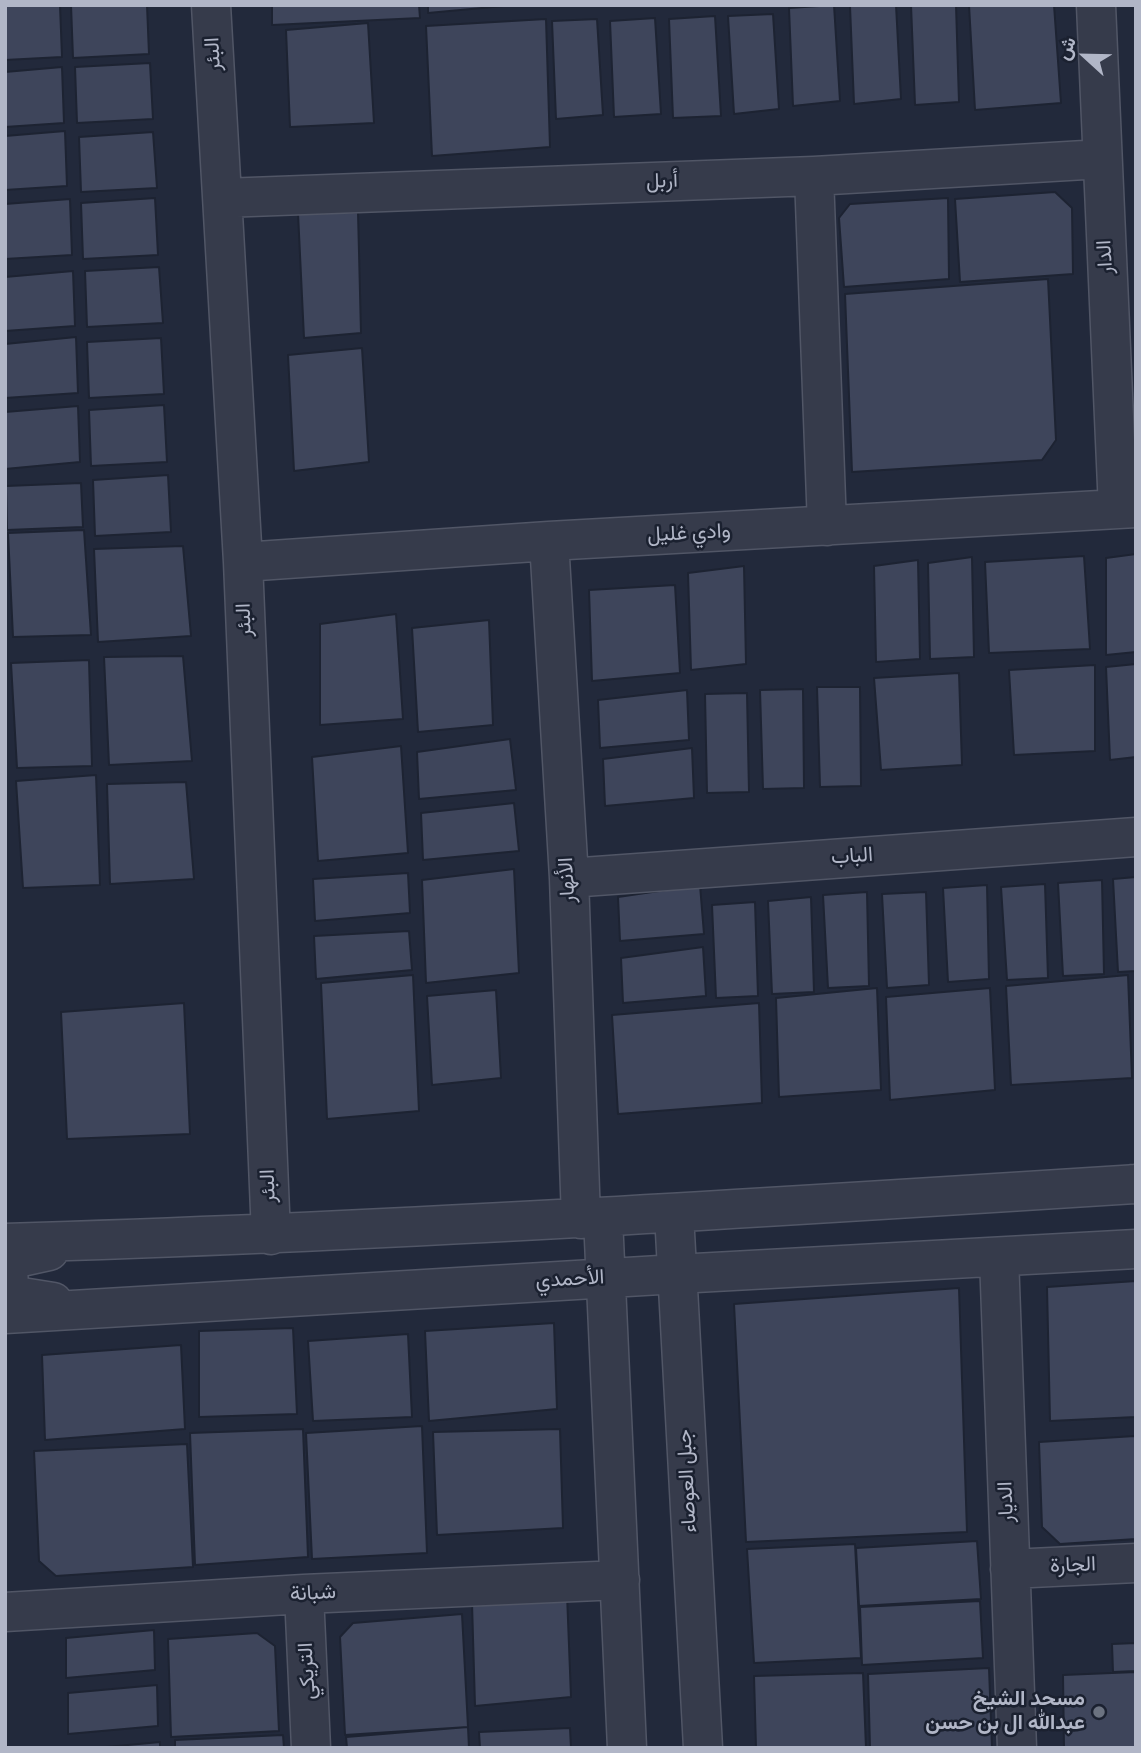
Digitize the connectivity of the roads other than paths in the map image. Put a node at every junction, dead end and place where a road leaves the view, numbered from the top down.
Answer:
1 (211, 5) edge
2 (1096, 5) edge
3 (1102, 159) junction
4 (814, 176) junction
5 (223, 198) junction
6 (1127, 509) edge
7 (827, 526) junction
8 (549, 541) junction
9 (243, 562) junction
10 (1136, 837) edge
11 (569, 878) junction
12 (1136, 1184) edge
13 (674, 1214) junction
14 (592, 1219) junction
15 (271, 1235) junction
16 (95, 1240) junction
17 (5, 1243) edge
18 (1136, 1250) edge
19 (999, 1257) junction
20 (677, 1274) junction
21 (606, 1278) junction
22 (99, 1309) junction
23 (5, 1314) edge
24 (1136, 1563) edge
25 (1010, 1569) junction
26 (620, 1580) junction
27 (304, 1594) junction
28 (5, 1612) edge
29 (311, 1748) edge
30 (627, 1748) edge
31 (702, 1748) edge
32 (1017, 1748) edge

1 - 5 street, البئر
2 - 3 street, الدار
3 - 4 street, أربل
3 - 6 street, الدار
4 - 5 street, أربل
4 - 7 street
5 - 9 street, البئر
6 - 7 street, وادي غليل
7 - 8 street, وادي غليل
8 - 9 street, وادي غليل
8 - 11 street, الأنهار
9 - 15 street, البئر
10 - 11 street, الباب
11 - 14 street, الأنهار
12 - 13 street
13 - 14 street
13 - 20 street, جبل العوصاء
14 - 15 street
14 - 21 street
15 - 16 street
16 - 17 street
16 - 22 street
18 - 19 street, الأحمدي
19 - 20 street, الأحمدي
19 - 25 street, الديار
20 - 21 street, الأحمدي
20 - 31 street, جبل العوصاء
21 - 22 street, الأحمدي
21 - 26 street
22 - 23 street, الأحمدي
24 - 25 street, الجارة
25 - 32 street, الديار
26 - 27 street, شبانة
26 - 30 street
27 - 28 street, شبانة
27 - 29 street, التريكي

